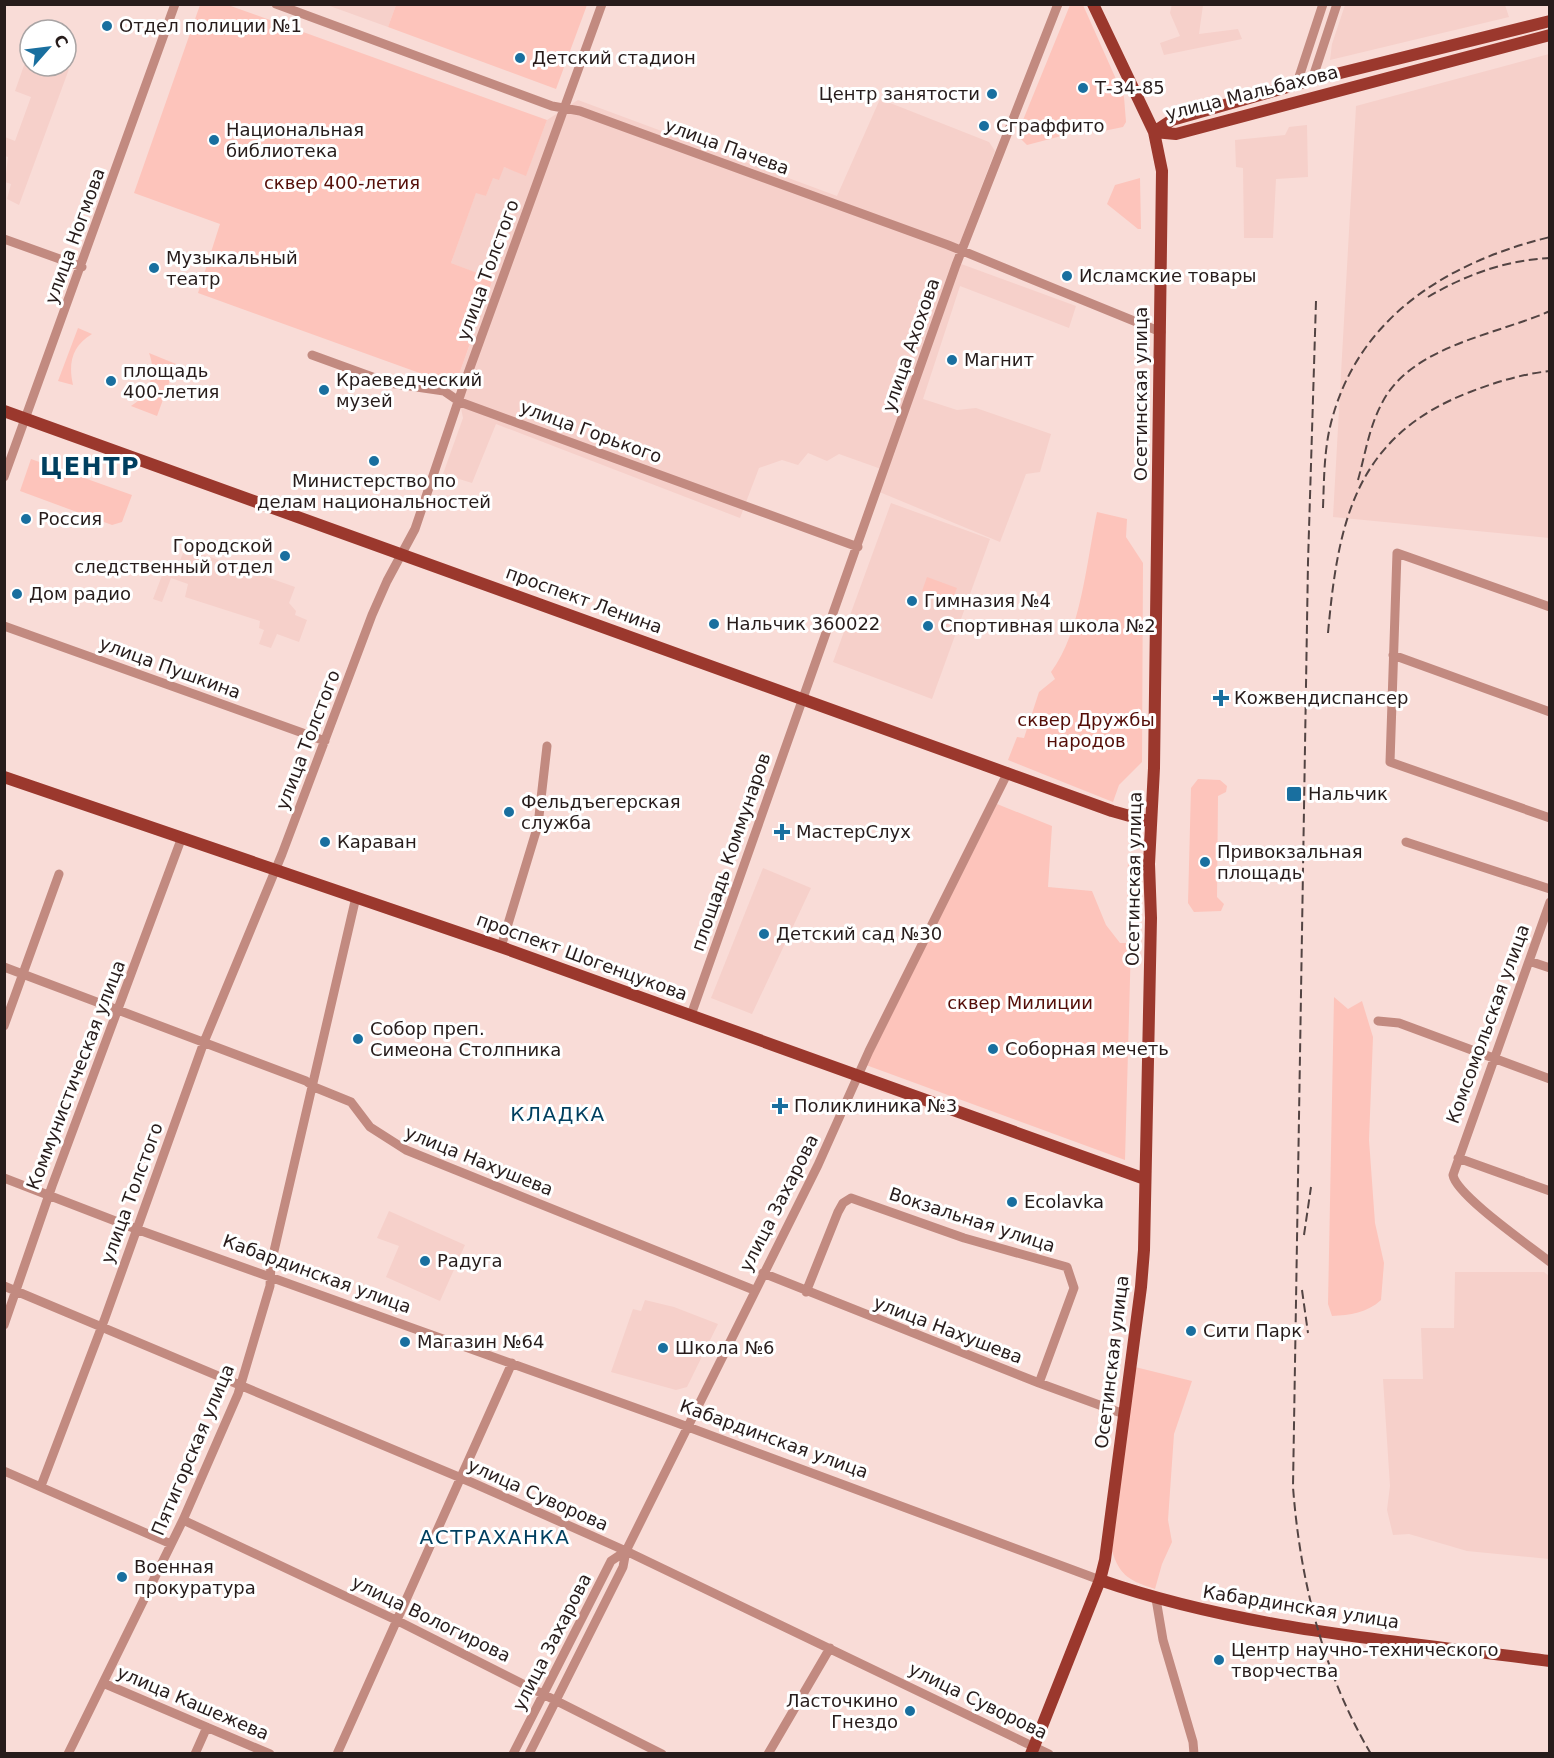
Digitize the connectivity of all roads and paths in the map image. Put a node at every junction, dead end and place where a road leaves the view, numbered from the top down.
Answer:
1 (175, 4) edge
2 (276, 4) edge
3 (602, 4) edge
4 (1058, 4) edge
5 (1093, 4) edge
6 (1323, 4) edge
7 (1337, 4) edge
8 (1550, 21) edge
9 (1550, 35) edge
10 (1312, 80) junction
11 (1296, 86) junction
12 (564, 108) junction
13 (1154, 132) junction
14 (4, 239) edge
15 (962, 251) junction
16 (82, 267) junction
17 (1161, 332) junction
18 (312, 355) dead end
19 (460, 402) junction
20 (4, 411) edge
21 (26, 418) junction
22 (4, 477) edge
23 (858, 547) junction
24 (401, 553) junction
25 (1550, 607) edge
26 (4, 626) edge
27 (1393, 656) junction
28 (804, 699) junction
29 (1550, 712) edge
30 (325, 741) junction
31 (547, 746) dead end
32 (1008, 772) junction
33 (4, 777) edge
34 (1550, 818) edge
35 (1151, 822) junction
36 (182, 837) junction
37 (1406, 842) dead end
38 (276, 869) junction
39 (59, 874) dead end
40 (1550, 889) edge
41 (356, 897) junction
42 (1550, 902) edge
43 (501, 947) junction
44 (1529, 961) junction
45 (4, 967) edge
46 (1550, 968) edge
47 (22, 974) junction
48 (116, 1010) junction
49 (691, 1015) junction
50 (1378, 1021) dead end
51 (4, 1026) edge
52 (204, 1042) junction
53 (1495, 1060) junction
54 (859, 1077) junction
55 (1550, 1079) edge
56 (314, 1087) junction
57 (1458, 1158) junction
58 (4, 1178) edge
59 (1145, 1179) junction
60 (1550, 1191) edge
61 (49, 1196) junction
62 (136, 1229) junction
63 (1550, 1262) edge
64 (762, 1274) junction
65 (271, 1276) junction
66 (4, 1286) edge
67 (17, 1290) junction
68 (754, 1290) junction
69 (806, 1292) junction
70 (4, 1325) edge
71 (102, 1326) junction
72 (512, 1363) junction
73 (1039, 1383) junction
74 (241, 1386) junction
75 (1124, 1414) junction
76 (687, 1427) junction
77 (4, 1470) edge
78 (461, 1478) junction
79 (41, 1486) junction
80 (183, 1520) junction
81 (171, 1544) junction
82 (626, 1551) junction
83 (1100, 1580) junction
84 (1156, 1599) junction
85 (396, 1620) junction
86 (830, 1648) junction
87 (1550, 1661) edge
88 (103, 1683) junction
89 (544, 1693) junction
90 (558, 1699) junction
91 (207, 1727) junction
92 (1033, 1750) edge
93 (68, 1754) edge
94 (195, 1754) edge
95 (270, 1754) edge
96 (337, 1754) edge
97 (513, 1754) edge
98 (529, 1754) edge
99 (662, 1754) edge
100 (768, 1754) edge
101 (1049, 1754) edge
102 (1194, 1754) edge

1 - 16 street, улица Ногмова
2 - 12 street, улица Пачева
3 - 12 street, улица Толстого
4 - 15 street, улица Ахохова
5 - 13 main road, Осетинская улица
6 - 11 street
7 - 10 street
8 - 10 main road, улица Мальбахова
9 - 13 main road, улица Мальбахова
10 - 11 main road, улица Мальбахова
11 - 13 main road, улица Мальбахова
12 - 15 street, улица Пачева
12 - 19 street, улица Толстого
13 - 17 main road, Осетинская улица
14 - 16 street
15 - 17 street, улица Пачева
15 - 23 street, улица Ахохова
16 - 21 street, улица Ногмова
17 - 35 main road, Осетинская улица
18 - 19 street, улица Горького
19 - 23 street, улица Горького
19 - 24 street, улица Толстого
20 - 21 main road, проспект Ленина
21 - 22 street, улица Ногмова
21 - 24 main road, проспект Ленина
23 - 28 street, улица Ахохова
24 - 28 main road, проспект Ленина
24 - 30 street, улица Толстого
25 - 27 street
26 - 30 street, улица Пушкина
27 - 29 street
27 - 34 street
28 - 32 main road, проспект Ленина
28 - 49 street, площадь Коммунаров
30 - 38 street, улица Толстого
31 - 43 street
32 - 35 main road, проспект Ленина
32 - 54 street, улица Захарова
33 - 36 main road, проспект Шогенцукова
35 - 59 main road, Осетинская улица
36 - 38 main road, проспект Шогенцукова
36 - 48 street, Коммунистическая улица
37 - 40 street
38 - 41 main road, проспект Шогенцукова
38 - 52 street, улица Толстого
39 - 47 street
41 - 43 main road, проспект Шогенцукова
41 - 56 street, Пятигорская улица
42 - 44 street, Комсомольская улица
43 - 49 main road, проспект Шогенцукова
44 - 46 street
44 - 53 street, Комсомольская улица
45 - 47 street, улица Нахушева
47 - 48 street, улица Нахушева
47 - 51 street
48 - 52 street, улица Нахушева
48 - 61 street, Коммунистическая улица
49 - 54 main road, проспект Шогенцукова
50 - 53 street
52 - 56 street, улица Нахушева
52 - 62 street, улица Толстого
53 - 55 street
53 - 57 street, Комсомольская улица
54 - 59 main road, проспект Шогенцукова
54 - 64 street, улица Захарова
56 - 65 street, Пятигорская улица
56 - 68 street, улица Нахушева
57 - 60 street
57 - 63 street, Комсомольская улица
58 - 61 street, Кабардинская улица
59 - 75 main road, Осетинская улица
61 - 62 street, Кабардинская улица
61 - 67 street, Коммунистическая улица
62 - 65 street, Кабардинская улица
62 - 71 street, улица Толстого
64 - 68 street, улица Захарова
64 - 69 street, улица Нахушева
65 - 72 street, Кабардинская улица
65 - 74 street, Пятигорская улица
66 - 67 street, улица Суворова
67 - 70 street, Коммунистическая улица
67 - 71 street, улица Суворова
68 - 76 street, улица Захарова
69 - 73 street, улица Нахушева
69 - 73 street, Вокзальная улица
71 - 74 street, улица Суворова
71 - 79 street, улица Толстого
72 - 76 street, Кабардинская улица
72 - 78 street
73 - 75 street, улица Нахушева
74 - 78 street, улица Суворова
74 - 80 street, Пятигорская улица
75 - 83 main road, Осетинская улица
76 - 82 street, улица Захарова
76 - 83 street, Кабардинская улица
77 - 79 street
78 - 82 street, улица Суворова
78 - 85 street
79 - 81 street
80 - 81 street, Пятигорская улица
80 - 85 street, улица Вологирова
81 - 88 street, Пятигорская улица
82 - 86 street, улица Суворова
82 - 89 street, улица Захарова
82 - 90 street, улица Захарова
83 - 84 main road, Кабардинская улица
83 - 92 main road, Осетинская улица
84 - 87 main road, Кабардинская улица
84 - 102 street
85 - 89 street, улица Вологирова
85 - 96 street
86 - 92 street, улица Суворова
86 - 100 street
88 - 91 street, улица Кашежева
88 - 93 street, Пятигорская улица
89 - 90 street, улица Вологирова
89 - 97 street, улица Захарова
90 - 98 street, улица Захарова
90 - 99 street, улица Вологирова
91 - 94 street
91 - 95 street, улица Кашежева
92 - 101 street, улица Суворова

